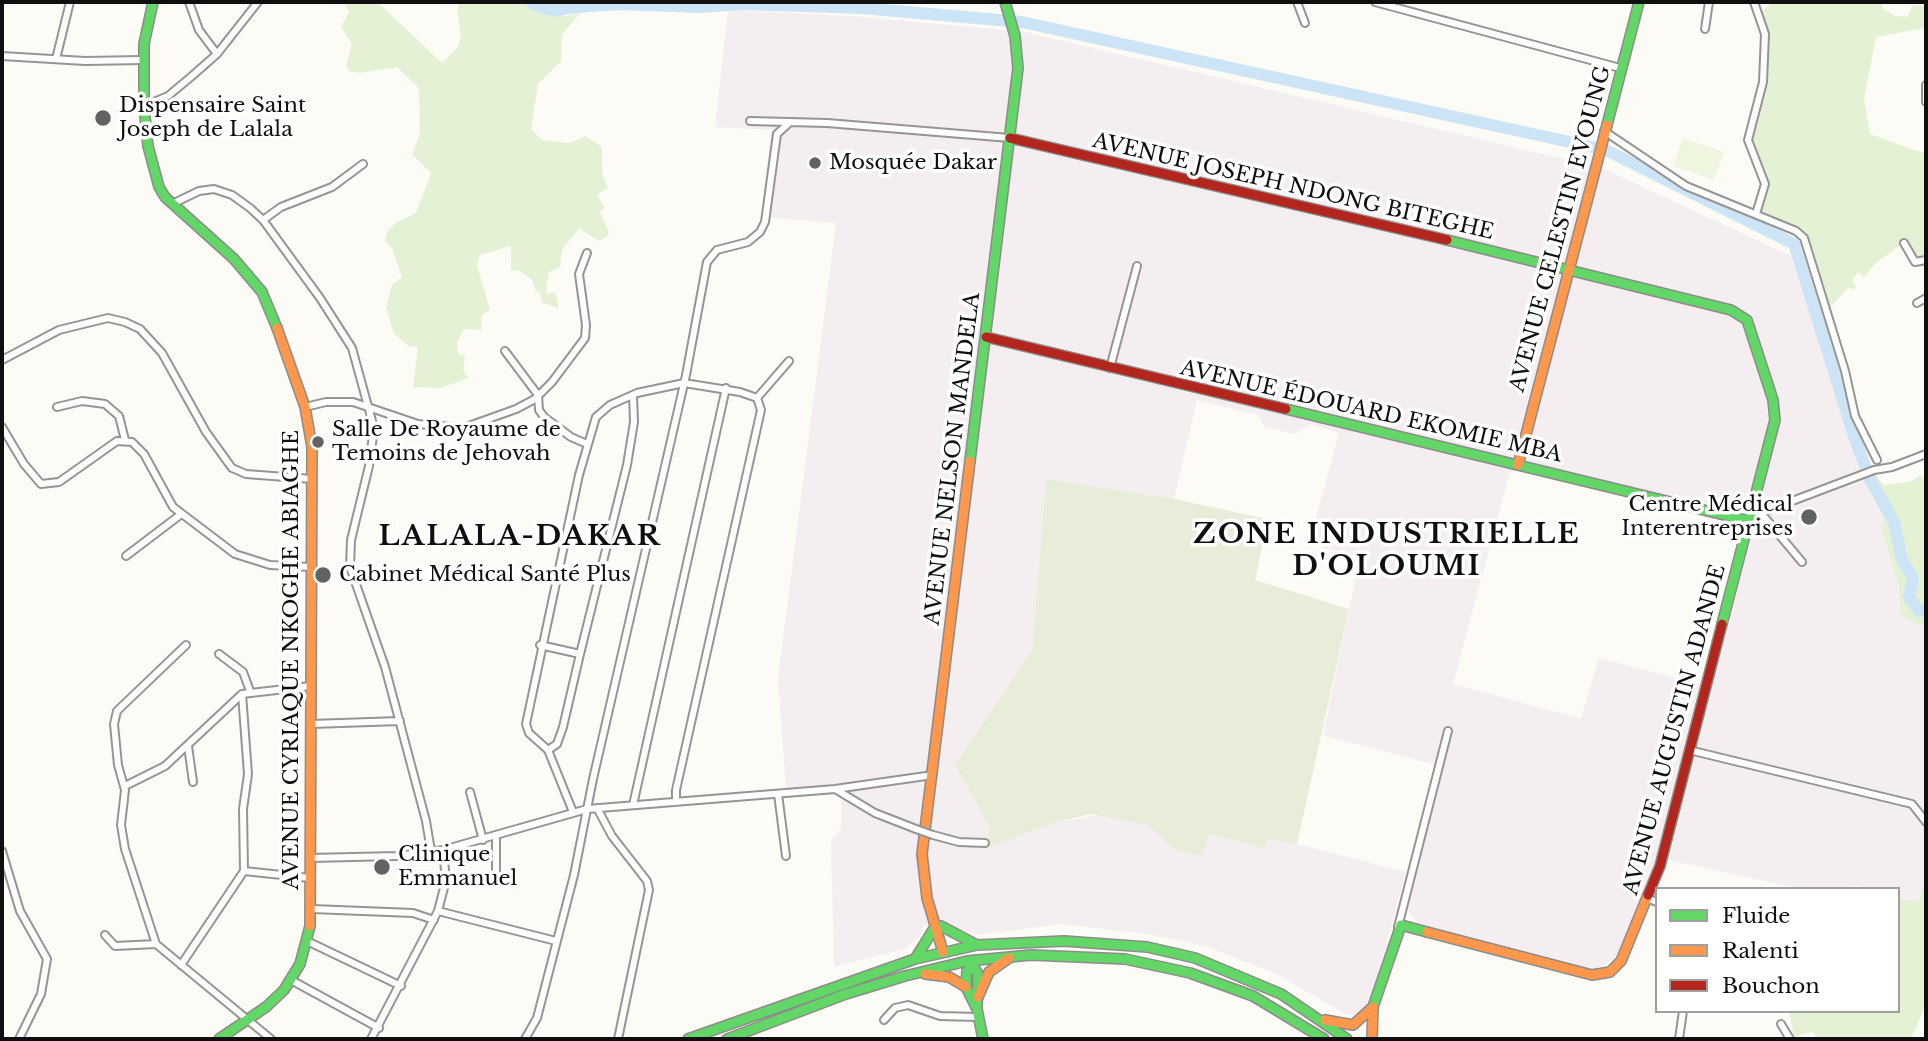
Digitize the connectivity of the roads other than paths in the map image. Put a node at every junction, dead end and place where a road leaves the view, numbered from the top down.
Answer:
1 (70, 2) edge
2 (153, 2) edge
3 (189, 2) edge
4 (258, 2) edge
5 (1297, 2) edge
6 (1375, 2) edge
7 (1639, 2) edge
8 (1709, 2) edge
9 (1754, 2) edge
10 (1007, 6) edge
11 (1305, 23) dead end
12 (1705, 29) dead end
13 (217, 54) junction
14 (2, 56) edge
15 (55, 59) junction
16 (143, 60) junction
17 (1620, 68) junction
18 (1926, 85) edge
19 (1926, 102) edge
20 (144, 106) junction
21 (750, 121) dead end
22 (790, 122) junction
23 (1602, 135) junction
24 (1010, 138) junction
25 (363, 164) dead end
26 (172, 204) junction
27 (1756, 214) junction
28 (263, 220) junction
29 (1904, 243) dead end
30 (587, 253) dead end
31 (1926, 260) edge
32 (1136, 266) dead end
33 (1569, 268) junction
34 (1926, 298) edge
35 (1917, 303) dead end
36 (986, 337) junction
37 (505, 351) dead end
38 (2, 360) edge
39 (789, 360) dead end
40 (1110, 368) junction
41 (684, 383) junction
42 (726, 388) junction
43 (538, 395) junction
44 (633, 395) junction
45 (757, 398) junction
46 (57, 407) dead end
47 (304, 407) junction
48 (371, 408) junction
49 (2, 427) edge
50 (125, 440) junction
51 (587, 444) junction
52 (1926, 454) edge
53 (1877, 460) dead end
54 (1518, 465) junction
55 (312, 479) junction
56 (1762, 513) junction
57 (180, 515) junction
58 (1750, 519) junction
59 (126, 556) dead end
60 (1802, 562) dead end
61 (311, 567) junction
62 (186, 645) dead end
63 (540, 645) junction
64 (219, 654) dead end
65 (580, 654) junction
66 (311, 686) junction
67 (246, 693) junction
68 (400, 721) junction
69 (312, 724) junction
70 (1448, 731) dead end
71 (188, 746) junction
72 (548, 750) junction
73 (1689, 750) junction
74 (933, 775) junction
75 (193, 782) dead end
76 (125, 786) junction
77 (835, 789) junction
78 (470, 792) dead end
79 (778, 794) junction
80 (676, 802) junction
81 (633, 805) junction
82 (597, 807) junction
83 (587, 809) junction
84 (573, 812) junction
85 (1926, 822) edge
86 (496, 836) junction
87 (483, 840) junction
88 (985, 843) dead end
89 (443, 850) junction
90 (2, 851) edge
91 (430, 851) junction
92 (786, 856) dead end
93 (310, 858) junction
94 (244, 871) junction
95 (496, 876) dead end
96 (310, 878) junction
97 (1656, 887) edge
98 (1653, 901) edge
99 (312, 909) junction
100 (438, 911) junction
101 (434, 920) junction
102 (936, 925) junction
103 (1398, 927) junction
104 (105, 935) dead end
105 (307, 941) junction
106 (556, 941) junction
107 (156, 944) junction
108 (977, 945) junction
109 (947, 951) junction
110 (1012, 957) junction
111 (915, 958) junction
112 (181, 965) junction
113 (915, 973) junction
114 (291, 980) junction
115 (401, 986) junction
116 (966, 987) junction
117 (978, 998) junction
118 (1373, 1007) junction
119 (978, 1013) junction
120 (1683, 1013) edge
121 (1319, 1018) junction
122 (246, 1020) junction
123 (884, 1020) dead end
124 (1781, 1024) dead end
125 (379, 1028) junction
126 (19, 1039) edge
127 (219, 1039) edge
128 (271, 1039) edge
129 (371, 1039) edge
130 (525, 1039) edge
131 (618, 1039) edge
132 (688, 1039) edge
133 (727, 1039) edge
134 (983, 1039) edge
135 (1324, 1039) edge
136 (1347, 1039) edge
137 (1372, 1039) edge
138 (1679, 1039) edge
139 (1790, 1039) edge

1 - 15 street
2 - 16 main road, AVENUE CYRIAQUE NKOGHE ABIAGHE
3 - 13 street
4 - 13 street
5 - 11 street
6 - 17 street
7 - 17 main road, AVENUE CELESTIN EVOUNG
8 - 12 street
9 - 27 street
10 - 24 main road, AVENUE NELSON MANDELA
13 - 20 street
14 - 15 street
15 - 16 street
16 - 20 main road, AVENUE CYRIAQUE NKOGHE ABIAGHE
17 - 23 main road, AVENUE CELESTIN EVOUNG
18 - 19 street
20 - 26 main road, AVENUE CYRIAQUE NKOGHE ABIAGHE
21 - 22 street
22 - 24 street
22 - 41 street
23 - 27 street
23 - 33 main road, AVENUE CELESTIN EVOUNG
24 - 33 main road, AVENUE JOSEPH NDONG BITEGHE
24 - 36 main road, AVENUE NELSON MANDELA
25 - 28 street
26 - 28 street
26 - 47 main road, AVENUE CYRIAQUE NKOGHE ABIAGHE
27 - 53 street
28 - 48 street
29 - 31 street
30 - 43 street
32 - 40 street
33 - 54 main road, AVENUE CELESTIN EVOUNG
33 - 58 main road, AVENUE JOSEPH NDONG BITEGHE
34 - 35 street
36 - 40 main road, AVENUE ÉDOUARD EKOMIE MBA
36 - 74 main road, AVENUE NELSON MANDELA
37 - 43 street
38 - 55 street
39 - 45 street
40 - 54 main road, AVENUE ÉDOUARD EKOMIE MBA
41 - 42 street
41 - 44 street
41 - 83 street
42 - 45 street
42 - 81 street
43 - 48 street
43 - 51 street
44 - 51 street
44 - 65 street
45 - 80 street
46 - 50 street
47 - 48 street
47 - 55 main road, AVENUE CYRIAQUE NKOGHE ABIAGHE
48 - 68 street
49 - 50 street
50 - 57 street
51 - 63 street
52 - 56 street
54 - 58 main road, AVENUE ÉDOUARD EKOMIE MBA
55 - 61 main road, AVENUE CYRIAQUE NKOGHE ABIAGHE
56 - 58 street
56 - 60 street
57 - 59 street
57 - 61 street
58 - 73 main road, AVENUE AUGUSTIN ADANDE
61 - 66 main road, AVENUE CYRIAQUE NKOGHE ABIAGHE
62 - 76 street
63 - 65 street
63 - 72 street
64 - 67 street
65 - 72 street
66 - 67 street
66 - 69 main road, AVENUE CYRIAQUE NKOGHE ABIAGHE
67 - 71 street
67 - 94 street
68 - 69 street
68 - 91 street
69 - 93 main road, AVENUE CYRIAQUE NKOGHE ABIAGHE
70 - 103 street
71 - 75 street
71 - 76 street
72 - 84 street
73 - 85 street
73 - 97 main road, AVENUE AUGUSTIN ADANDE
74 - 77 street
74 - 102 main road, AVENUE NELSON MANDELA
76 - 107 street
77 - 79 street
77 - 88 street, bridge
78 - 87 street
79 - 80 street
79 - 92 street
80 - 81 street
81 - 82 street
82 - 83 street
82 - 131 street
83 - 84 street
83 - 106 street
84 - 86 street
86 - 87 street
86 - 95 street
87 - 89 street
89 - 91 street
89 - 100 street
90 - 126 street
91 - 93 street
93 - 96 main road, AVENUE CYRIAQUE NKOGHE ABIAGHE
94 - 96 street
94 - 112 street
96 - 99 main road, AVENUE CYRIAQUE NKOGHE ABIAGHE
98 - 103 main road, AVENUE AUGUSTIN ADANDE
99 - 101 street
99 - 105 main road, AVENUE CYRIAQUE NKOGHE ABIAGHE
100 - 101 street
100 - 106 street
101 - 115 street
102 - 108 main road
102 - 109 main road, AVENUE NELSON MANDELA
102 - 111 main road
103 - 118 main road
104 - 107 street
105 - 114 main road, AVENUE CYRIAQUE NKOGHE ABIAGHE
105 - 115 street
106 - 130 street
107 - 112 street
108 - 109 main road
108 - 121 main road
109 - 111 main road
110 - 113 main road
110 - 117 main road
110 - 135 main road
111 - 132 main road
112 - 122 street
113 - 116 main road
113 - 133 main road
114 - 122 main road, AVENUE CYRIAQUE NKOGHE ABIAGHE
114 - 125 street
115 - 125 street
116 - 117 main road
116 - 119 main road
117 - 119 main road
118 - 121 main road
118 - 137 main road
119 - 123 street
119 - 134 main road
120 - 138 street
121 - 136 main road
122 - 127 main road, AVENUE CYRIAQUE NKOGHE ABIAGHE
122 - 128 street
124 - 139 street
125 - 129 street

